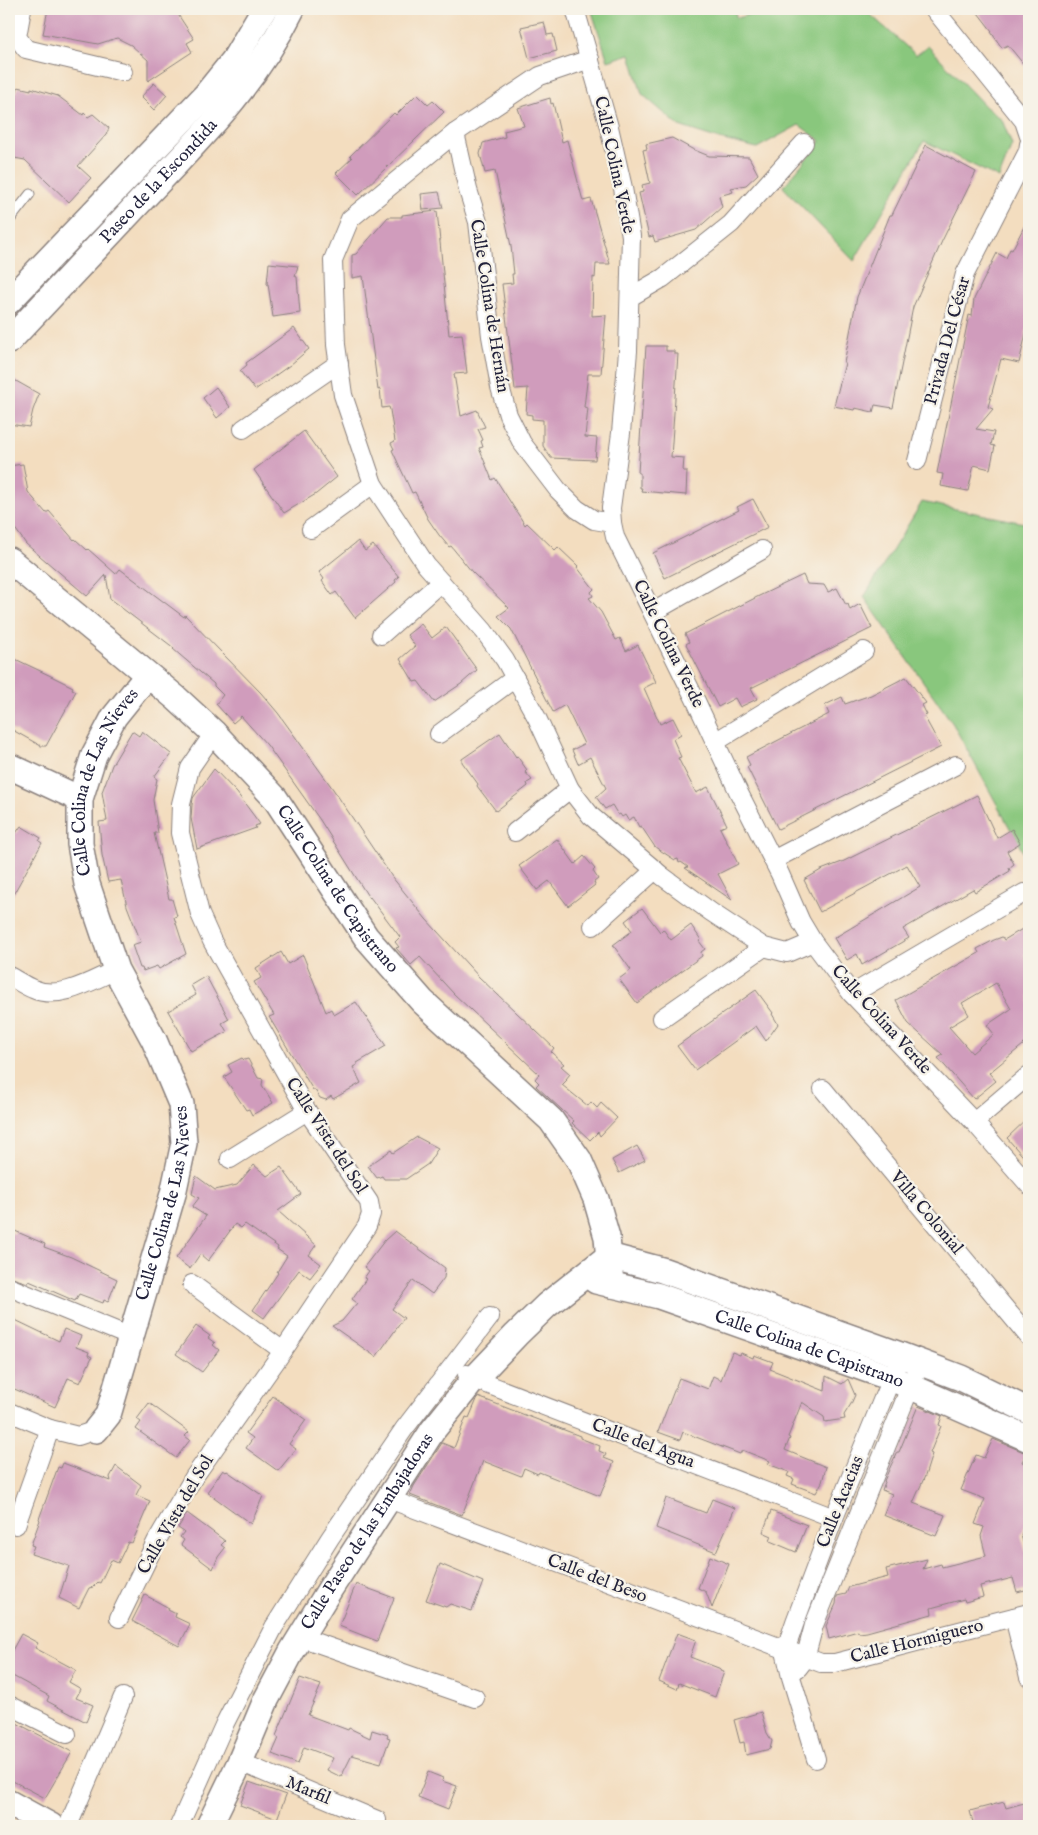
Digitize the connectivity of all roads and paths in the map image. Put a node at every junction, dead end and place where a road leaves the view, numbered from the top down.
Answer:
1 (22, 9) edge
2 (575, 9) edge
3 (934, 9) edge
4 (258, 11) edge
5 (287, 19) edge
6 (590, 59) junction
7 (123, 72) dead end
8 (455, 133) junction
9 (1029, 136) edge
10 (804, 142) dead end
11 (1029, 144) edge
12 (30, 194) dead end
13 (9, 221) edge
14 (630, 297) junction
15 (9, 301) edge
16 (9, 341) edge
17 (339, 363) junction
18 (243, 429) dead end
19 (917, 461) dead end
20 (373, 484) junction
21 (612, 523) junction
22 (311, 529) dead end
23 (762, 550) dead end
24 (9, 560) edge
25 (442, 582) junction
26 (653, 612) junction
27 (381, 635) dead end
28 (864, 651) dead end
29 (147, 676) junction
30 (515, 678) junction
31 (214, 733) junction
32 (440, 734) dead end
33 (715, 742) junction
34 (956, 765) dead end
35 (9, 766) edge
36 (570, 789) junction
37 (80, 799) junction
38 (515, 832) dead end
39 (773, 860) junction
40 (655, 870) junction
41 (1024, 893) dead end
42 (594, 926) dead end
43 (813, 942) junction
44 (764, 947) junction
45 (116, 970) junction
46 (9, 976) edge
47 (852, 994) junction
48 (662, 1018) dead end
49 (1029, 1075) edge
50 (823, 1089) dead end
51 (307, 1111) junction
52 (974, 1122) junction
53 (230, 1159) dead end
54 (1029, 1185) edge
55 (610, 1256) junction
56 (584, 1277) junction
57 (192, 1284) dead end
58 (611, 1285) junction
59 (9, 1287) edge
60 (490, 1317) dead end
61 (131, 1337) junction
62 (1029, 1337) edge
63 (283, 1351) junction
64 (910, 1359) junction
65 (463, 1372) junction
66 (901, 1382) junction
67 (1029, 1411) edge
68 (9, 1412) edge
69 (50, 1428) junction
70 (96, 1430) joint
71 (1029, 1439) edge
72 (389, 1499) junction
73 (834, 1518) junction
74 (16, 1525) dead end
75 (1022, 1615) edge
76 (119, 1618) dead end
77 (300, 1638) junction
78 (785, 1651) junction
79 (805, 1659) junction
80 (1029, 1676) edge
81 (791, 1677) junction
82 (123, 1697) dead end
83 (475, 1698) dead end
84 (9, 1705) edge
85 (67, 1734) dead end
86 (816, 1759) dead end
87 (240, 1762) junction
88 (9, 1803) edge
89 (377, 1820) dead end
90 (51, 1826) edge
91 (68, 1826) edge
92 (180, 1826) edge
93 (209, 1826) edge

1 - 7 street
2 - 6 street, Calle Colina Verde
3 - 9 street
4 - 5 street
4 - 15 main road, Paseo de la Escondida
5 - 16 main road, Paseo de la Escondida
6 - 8 street
6 - 14 street, Calle Colina Verde
8 - 17 street
8 - 21 street, Calle Colina de Hernán
10 - 14 street
11 - 19 street, Privada Del César
12 - 13 lane
14 - 21 street, Calle Colina Verde
17 - 18 street
17 - 20 street
20 - 22 street
20 - 25 street
21 - 26 street, Calle Colina Verde
23 - 26 street
24 - 29 main road, Calle Colina de Capistrano
25 - 27 street
25 - 30 street
26 - 33 street, Calle Colina Verde
28 - 33 street
29 - 31 main road, Calle Colina de Capistrano
29 - 37 main road, Calle Colina de Las Nieves
30 - 32 street
30 - 36 street
31 - 51 street, Calle Vista del Sol
31 - 55 main road, Calle Colina de Capistrano
33 - 39 street, Calle Colina Verde
34 - 39 street
35 - 37 main road
36 - 38 street
36 - 40 street
37 - 45 main road, Calle Colina de Las Nieves
39 - 43 street, Calle Colina Verde
40 - 42 street
40 - 44 street
41 - 47 street
43 - 44 street
43 - 47 street, Calle Colina Verde
44 - 48 street
45 - 46 street
45 - 61 main road, Calle Colina de Las Nieves
47 - 52 street, Calle Colina Verde
49 - 52 street
50 - 62 street, Villa Colonial
51 - 53 street
51 - 63 street, Calle Vista del Sol
52 - 54 street, Calle Colina Verde
55 - 56 main road, Calle Paseo de las Embajadoras
55 - 58 main road, Calle Colina de Capistrano
55 - 64 main road, Calle Colina de Capistrano
56 - 58 main road
56 - 65 main road, Calle Paseo de las Embajadoras
57 - 63 street
58 - 66 main road, Calle Colina de Capistrano
59 - 61 street
60 - 65 street
61 - 70 main road, Calle Colina de Las Nieves
63 - 76 street, Calle Vista del Sol
64 - 66 street, Calle Acacias
64 - 67 main road, Calle Colina de Capistrano
65 - 72 main road, Calle Paseo de las Embajadoras
65 - 73 street, Calle del Agua
65 - 92 street
66 - 71 main road, Calle Colina de Capistrano
66 - 73 street, Calle Acacias
66 - 79 street, Calle Acacias
68 - 69 street
69 - 70 street
69 - 74 street
72 - 77 main road, Calle Paseo de las Embajadoras
72 - 78 street, Calle del Beso
73 - 78 street, Calle Acacias
75 - 79 street, Calle Hormiguero
75 - 80 street
77 - 83 street
77 - 87 main road, Calle Paseo de las Embajadoras
78 - 79 street, Calle del Beso
78 - 81 street
79 - 81 street
81 - 86 street
82 - 91 street
84 - 85 street
87 - 89 street, Marfil
87 - 93 main road, Calle Paseo de las Embajadoras
88 - 90 main road

